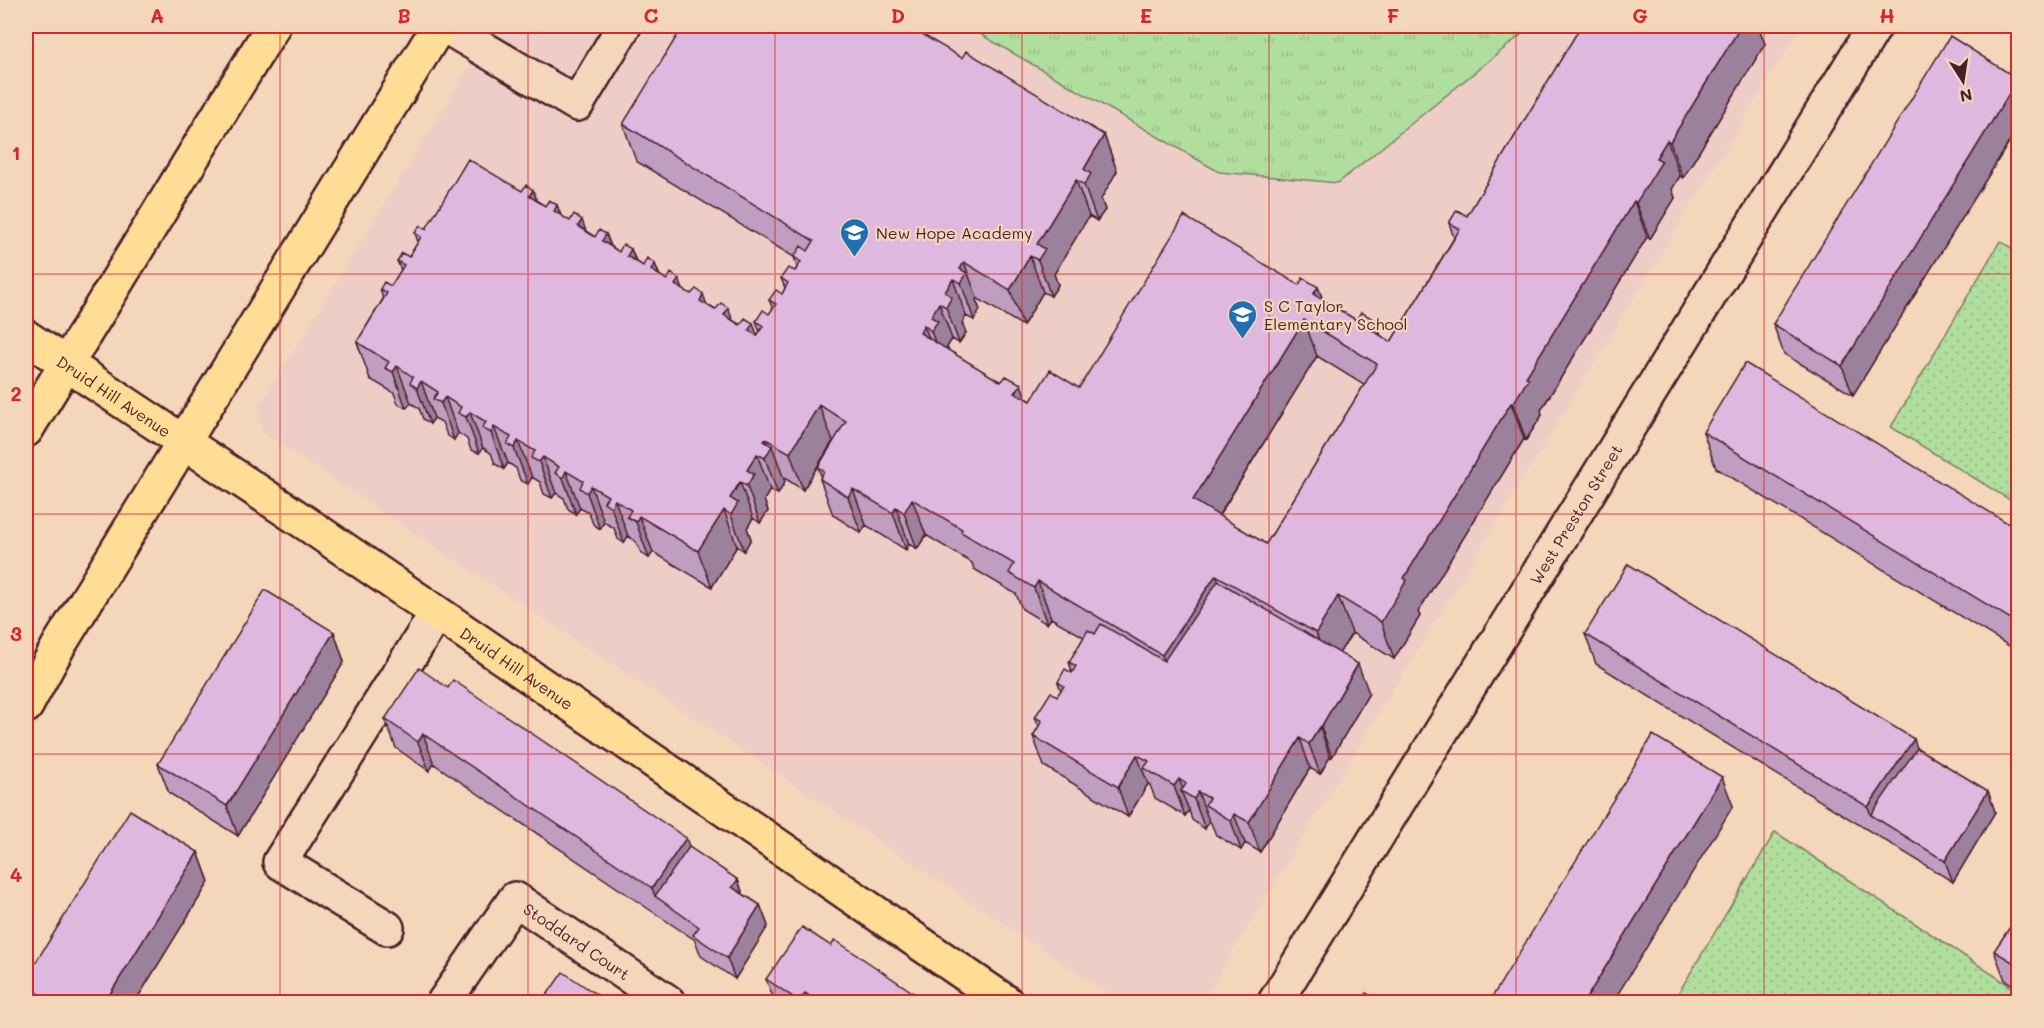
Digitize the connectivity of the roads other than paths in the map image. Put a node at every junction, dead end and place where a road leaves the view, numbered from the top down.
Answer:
1 (273, 26) edge
2 (439, 26) edge
3 (445, 26) edge
4 (624, 26) edge
5 (1875, 26) edge
6 (26, 337) edge
7 (66, 364) junction
8 (26, 430) edge
9 (183, 442) junction
10 (437, 613) junction
11 (26, 706) edge
12 (387, 928) dead end
13 (444, 1002) edge
14 (668, 1002) edge
15 (1006, 1002) edge
16 (1275, 1002) edge

1 - 7 main road
2 - 9 main road
3 - 4 street
5 - 16 street, West Preston Street
6 - 7 main road, Druid Hill Avenue
7 - 8 main road
7 - 9 main road, Druid Hill Avenue
9 - 10 main road, Druid Hill Avenue
9 - 11 main road
10 - 12 street
10 - 15 main road, Druid Hill Avenue
13 - 14 street, Stoddard Court

